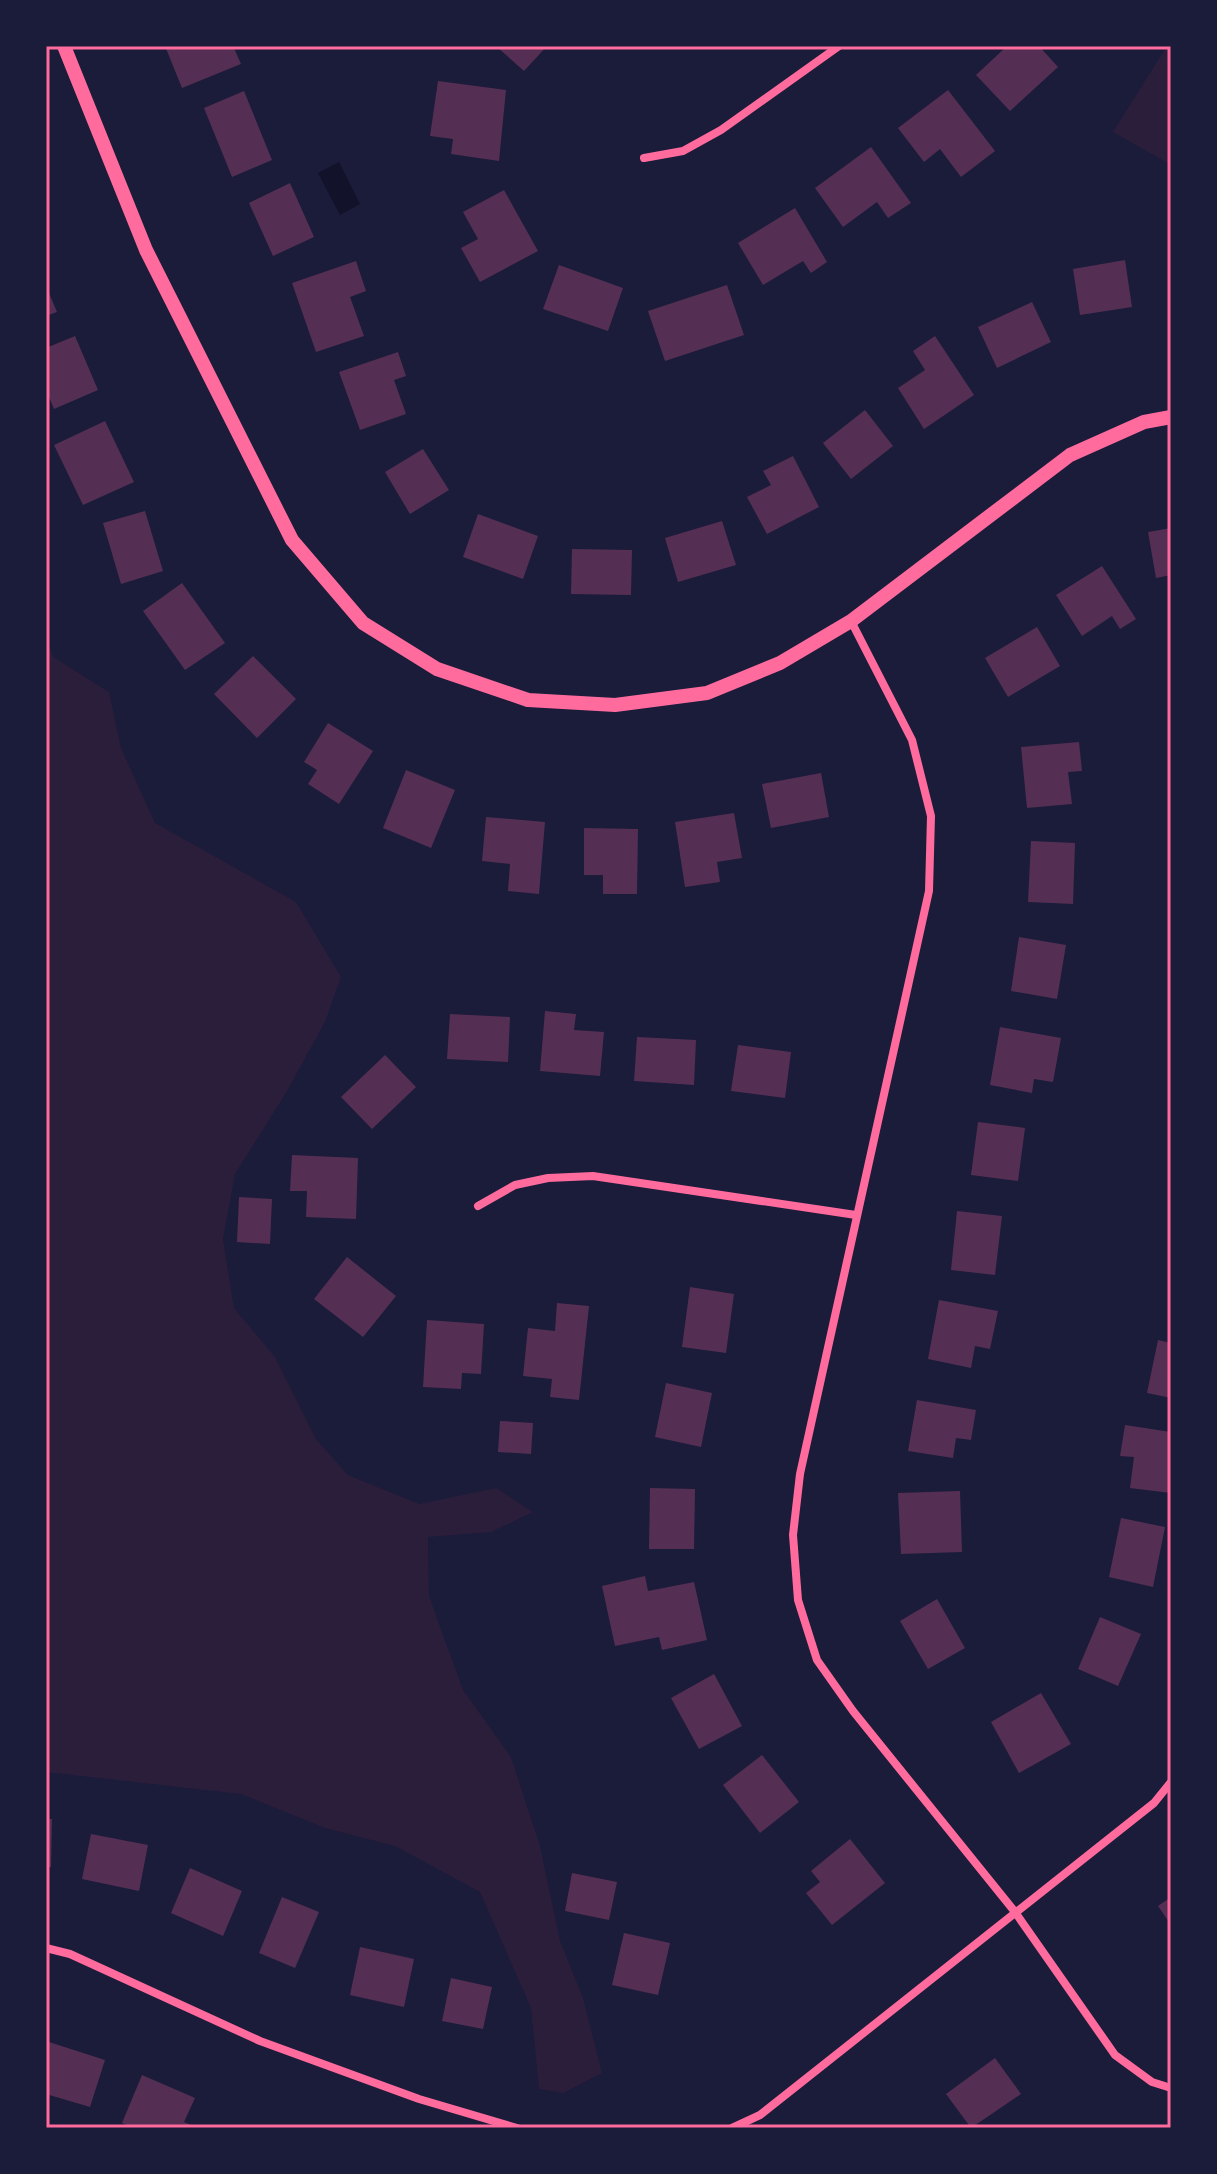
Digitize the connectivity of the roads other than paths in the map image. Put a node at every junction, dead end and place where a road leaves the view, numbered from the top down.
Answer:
1 (64, 46) edge
2 (839, 46) edge
3 (644, 158) dead end
4 (1171, 417) edge
5 (851, 621) junction
6 (478, 1206) dead end
7 (856, 1215) junction
8 (1171, 1782) edge
9 (1015, 1912) junction
10 (46, 1948) edge
11 (1171, 2088) edge
12 (517, 2128) edge
13 (732, 2128) edge

1 - 5 street
2 - 3 street
4 - 5 street
5 - 7 street
6 - 7 street
7 - 9 street
8 - 9 street
9 - 11 street
9 - 13 street
10 - 12 street

